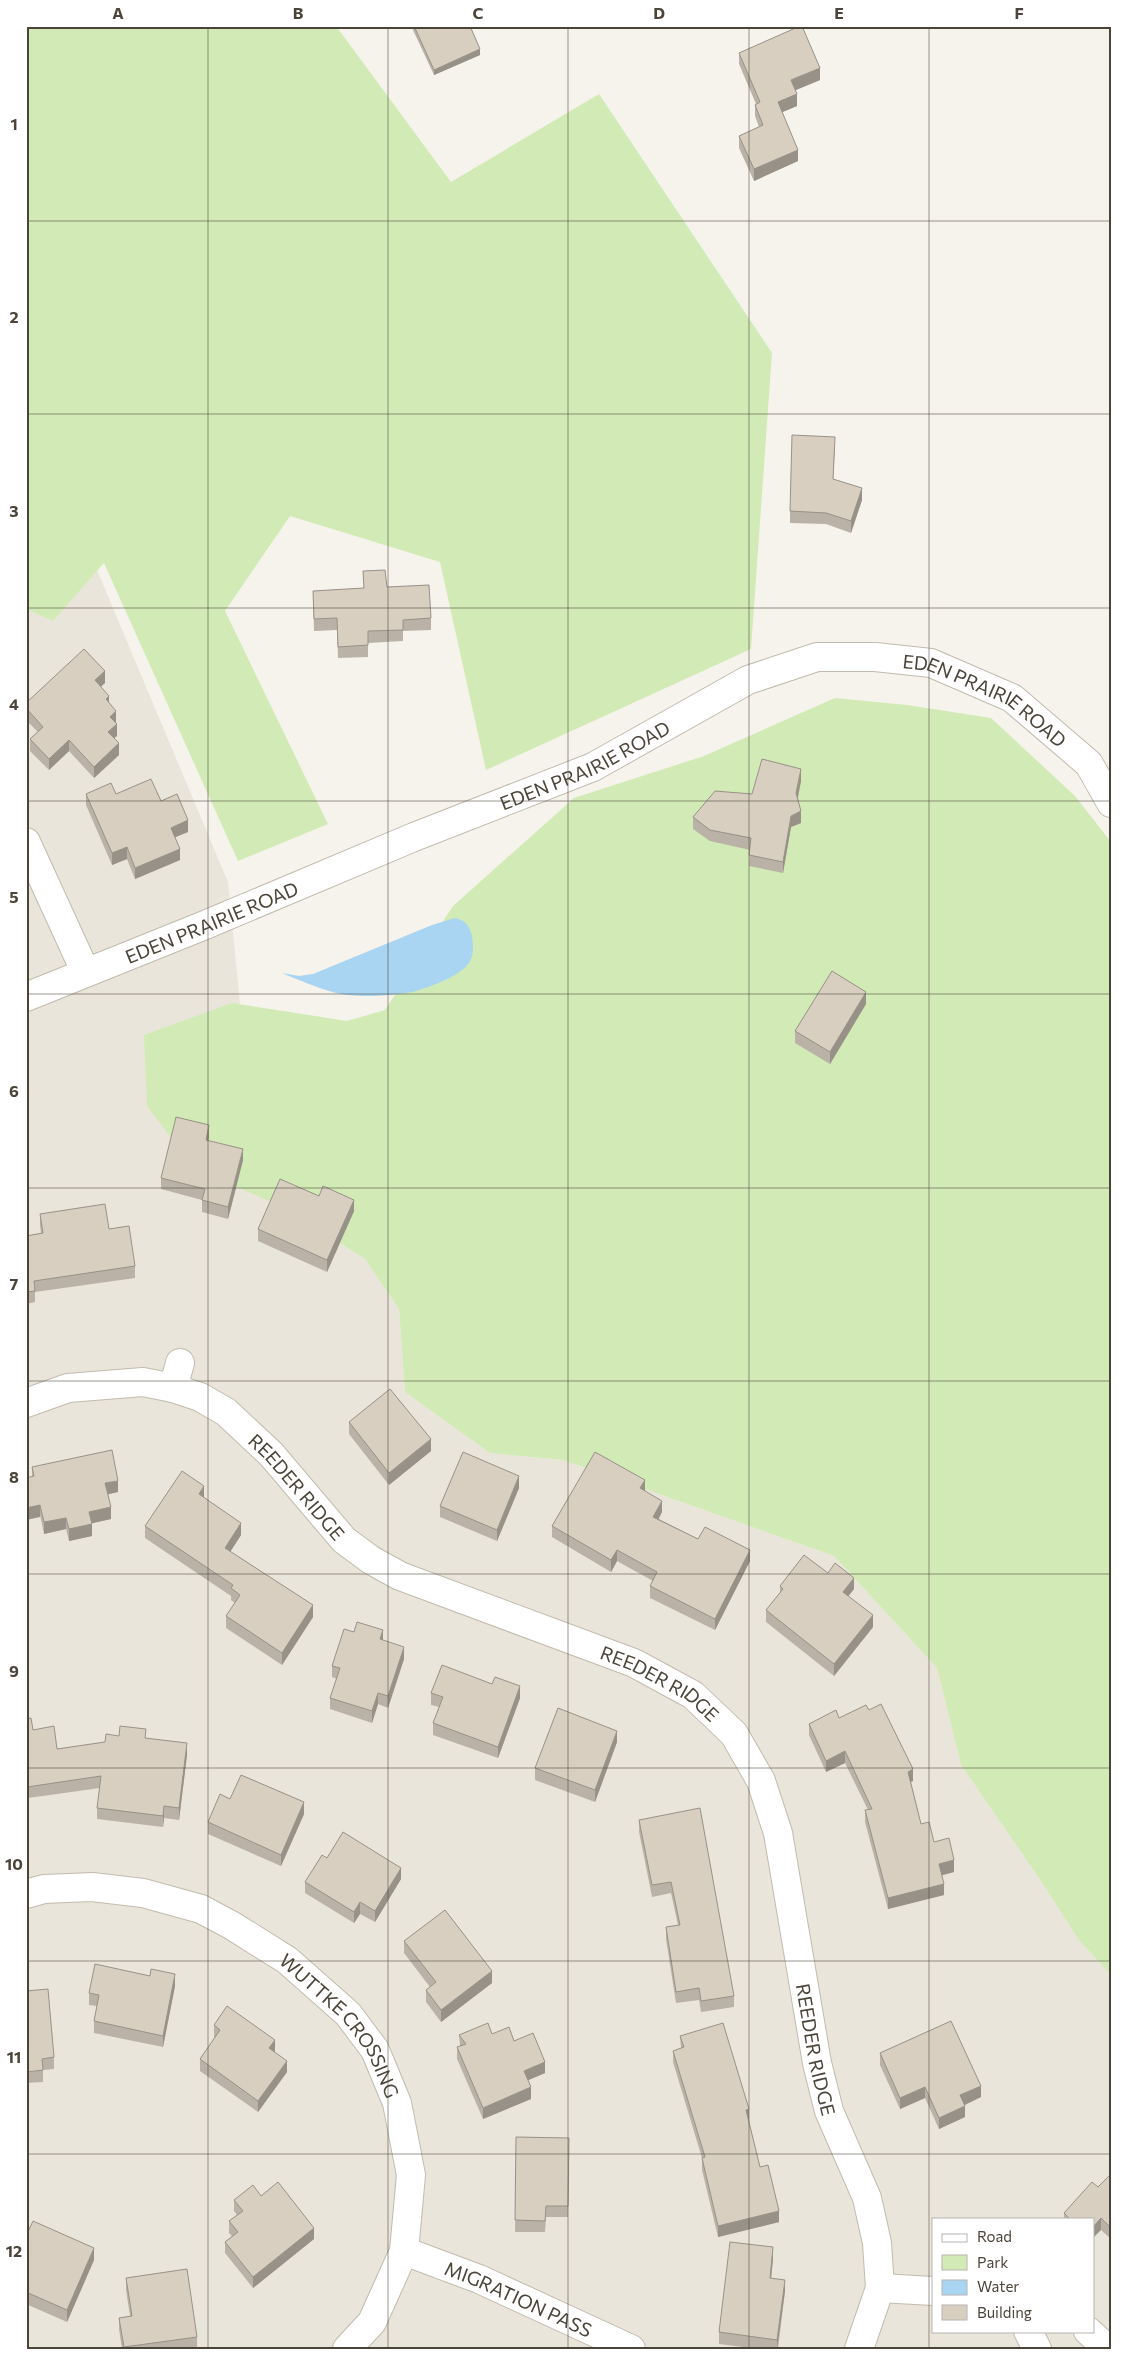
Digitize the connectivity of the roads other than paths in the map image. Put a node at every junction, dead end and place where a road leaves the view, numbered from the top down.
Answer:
1 (1111, 803) edge
2 (26, 842) edge
3 (86, 971) junction
4 (26, 997) edge
5 (26, 1403) edge
6 (26, 1894) edge
7 (404, 2251) junction
8 (880, 2288) junction
9 (932, 2292) edge
10 (1028, 2332) edge
11 (1089, 2332) edge
12 (347, 2349) edge
13 (631, 2349) edge
14 (859, 2349) edge
15 (1037, 2349) edge
16 (1102, 2349) edge

1 - 3 street, EDEN PRAIRIE ROAD
2 - 3 street
3 - 4 street, EDEN PRAIRIE ROAD
5 - 8 street, REEDER RIDGE
6 - 7 street, WUTTKE CROSSING
7 - 12 street, WUTTKE CROSSING
7 - 13 street, MIGRATION PASS
8 - 9 street
8 - 14 street, REEDER RIDGE
10 - 15 street
11 - 16 street

